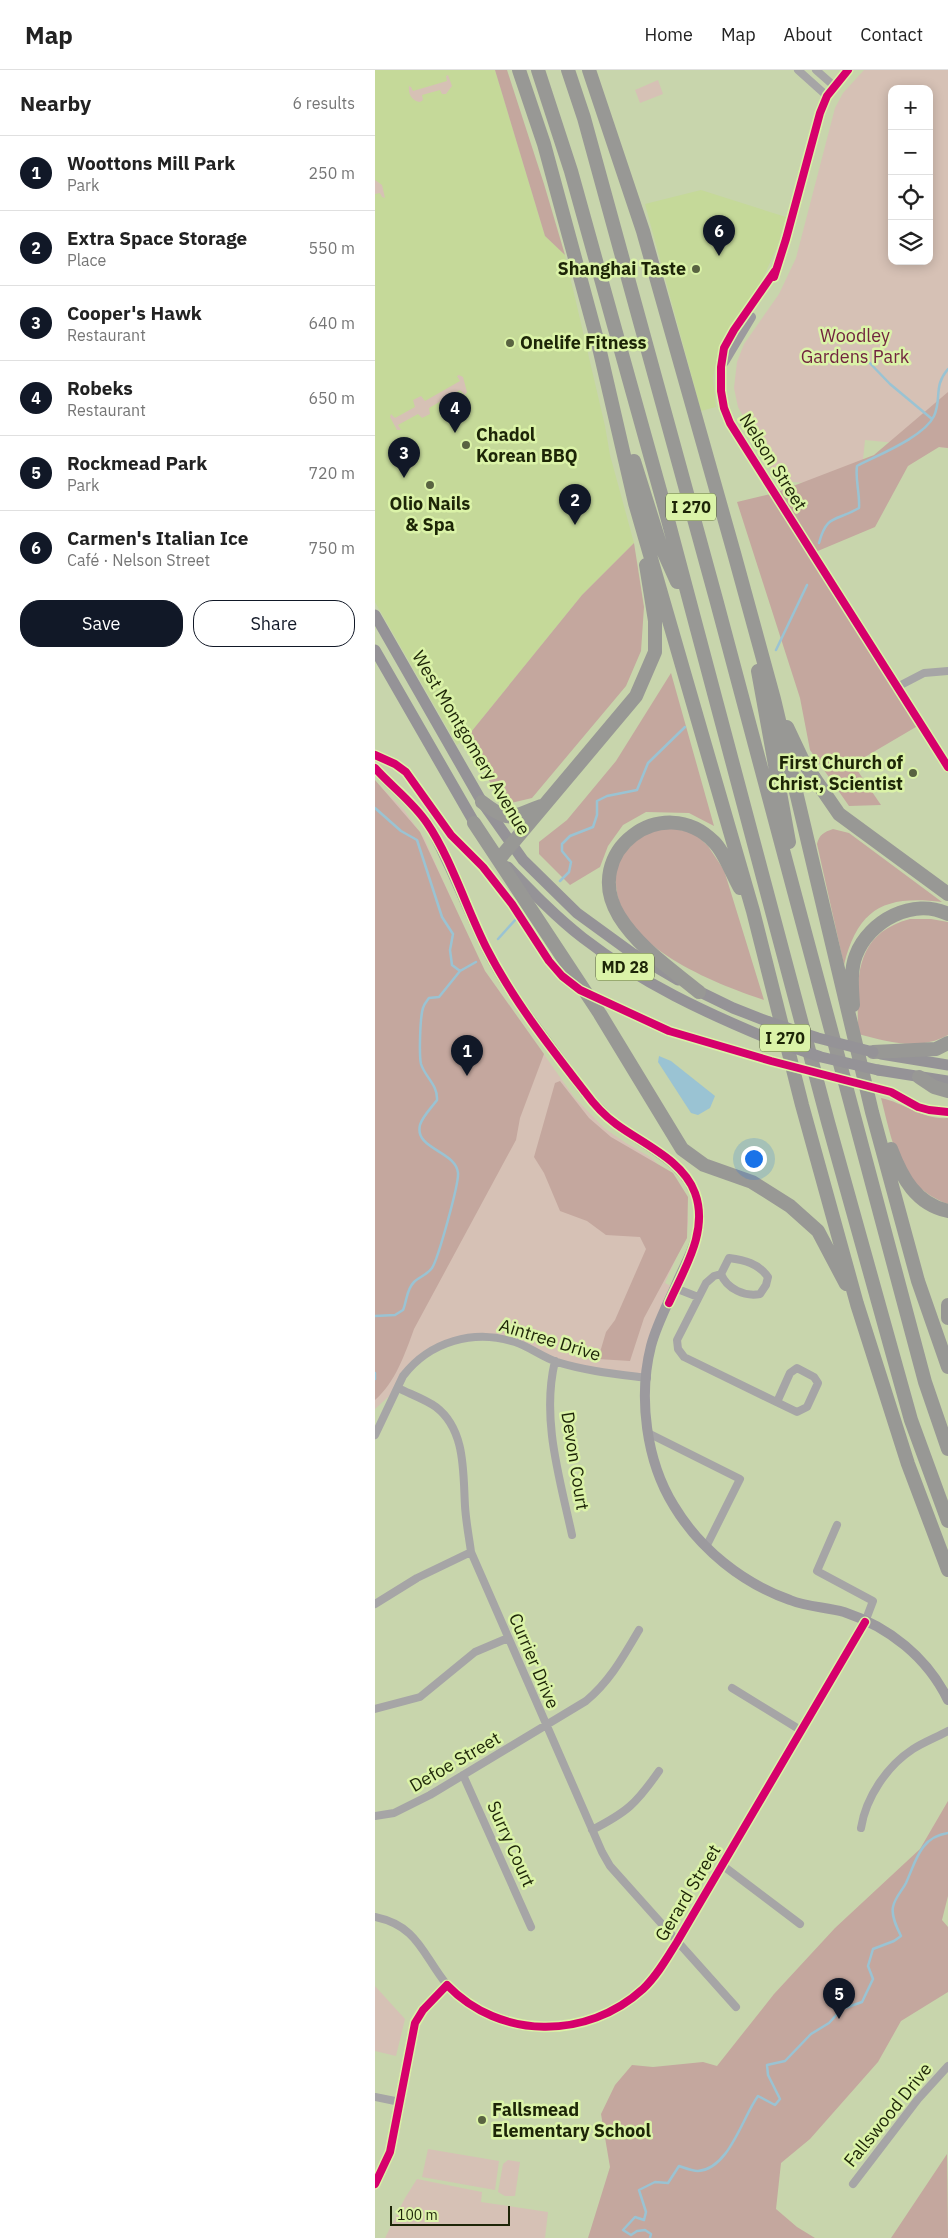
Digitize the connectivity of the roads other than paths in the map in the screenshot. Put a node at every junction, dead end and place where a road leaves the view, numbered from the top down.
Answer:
1 (519, 70) edge
2 (538, 70) edge
3 (568, 70) edge
4 (589, 70) edge
5 (798, 70) edge
6 (816, 70) edge
7 (848, 70) edge
8 (833, 85) junction
9 (827, 96) junction
10 (598, 343) junction
11 (635, 502) junction
12 (734, 553) junction
13 (375, 615) edge
14 (692, 616) junction
15 (375, 650) edge
16 (948, 671) edge
17 (897, 687) junction
18 (774, 699) junction
19 (948, 767) edge
20 (375, 768) edge
21 (482, 802) junction
22 (544, 805) junction
23 (474, 823) junction
24 (511, 844) junction
25 (500, 858) junction
26 (948, 894) edge
27 (753, 911) junction
28 (948, 914) edge
29 (808, 946) junction
30 (699, 992) junction
31 (854, 1038) junction
32 (948, 1043) edge
33 (873, 1052) junction
34 (948, 1065) edge
35 (919, 1077) junction
36 (948, 1081) edge
37 (948, 1091) edge
38 (867, 1092) junction
39 (948, 1211) edge
40 (721, 1274) junction
41 (675, 1288) junction
42 (698, 1298) junction
43 (857, 1304) junction
44 (948, 1305) edge
45 (948, 1318) edge
46 (555, 1361) junction
47 (948, 1367) edge
48 (647, 1378) junction
49 (398, 1388) junction
50 (777, 1402) junction
51 (648, 1433) junction
52 (375, 1436) edge
53 (948, 1449) edge
54 (948, 1521) edge
55 (837, 1525) dead end
56 (572, 1535) dead end
57 (706, 1547) junction
58 (471, 1552) junction
59 (948, 1570) edge
60 (375, 1604) edge
61 (865, 1622) junction
62 (639, 1630) dead end
63 (508, 1638) junction
64 (732, 1688) dead end
65 (948, 1700) edge
66 (375, 1709) edge
67 (546, 1725) junction
68 (802, 1731) junction
69 (948, 1732) edge
70 (659, 1771) dead end
71 (463, 1775) junction
72 (375, 1816) edge
73 (861, 1828) dead end
74 (592, 1830) junction
75 (722, 1865) junction
76 (375, 1918) edge
77 (800, 1924) dead end
78 (531, 1926) dead end
79 (677, 1942) junction
80 (447, 1985) junction
81 (736, 2007) dead end
82 (948, 2066) edge
83 (375, 2097) edge
84 (400, 2102) junction
85 (375, 2184) edge
86 (853, 2184) dead end

1 - 10 highway, I 270
2 - 14 highway, I 270
3 - 29 highway, I 270
4 - 12 highway, I 270
5 - 9 street
6 - 8 street
7 - 8 street, Nelson Street
8 - 9 street, Nelson Street
9 - 17 street, Nelson Street
10 - 11 highway, I 270
10 - 14 highway
11 - 22 highway
11 - 27 highway, I 270
12 - 18 highway, I 270
12 - 29 highway
13 - 21 main road, West Montgomery Avenue / MD 28
14 - 54 highway, I 270
15 - 23 main road, West Montgomery Avenue / MD 28
16 - 17 street
17 - 19 street, Nelson Street
18 - 26 highway
18 - 31 highway, I 270
20 - 41 street
21 - 22 highway
21 - 24 main road, West Montgomery Avenue / MD 28
22 - 24 highway
23 - 25 main road, MD 28
23 - 43 highway
24 - 25 highway
24 - 30 main road, West Montgomery Avenue / MD 28
25 - 35 main road, MD 28, bridge
27 - 30 highway
27 - 43 highway, I 270
28 - 31 highway
29 - 53 highway, I 270
30 - 33 main road, West Montgomery Avenue / MD 28, bridge
31 - 38 highway, I 270
32 - 33 highway
33 - 34 main road, West Montgomery Avenue / MD 28
35 - 36 main road, MD 28
35 - 37 highway
38 - 39 highway
38 - 47 highway, I 270
40 - 40 street
40 - 42 street
41 - 42 street
41 - 48 street
42 - 50 street
43 - 59 highway, I 270
44 - 45 highway
46 - 48 street, Aintree Drive
46 - 49 street, Aintree Drive
46 - 56 street, Devon Court
48 - 51 street
49 - 52 street, Aintree Drive
49 - 58 street, Currier Drive
50 - 50 street
51 - 57 street
51 - 57 street
55 - 61 street
57 - 61 street
58 - 60 street
58 - 63 street, Currier Drive
61 - 65 street
61 - 68 street, Gerard Street
62 - 67 street, Defoe Street
63 - 66 street
63 - 67 street, Currier Drive
64 - 68 street
67 - 71 street, Defoe Street
67 - 74 street, Currier Drive
68 - 75 street, Gerard Street
69 - 73 street
70 - 74 street
71 - 72 street, Defoe Street
71 - 78 street, Surry Court
74 - 79 street, Currier Drive
75 - 77 street
75 - 79 street, Gerard Street
76 - 80 street
79 - 80 street, Gerard Street
79 - 81 street, Currier Drive
80 - 84 street
82 - 86 street, Fallswood Drive
83 - 84 street
84 - 85 street

